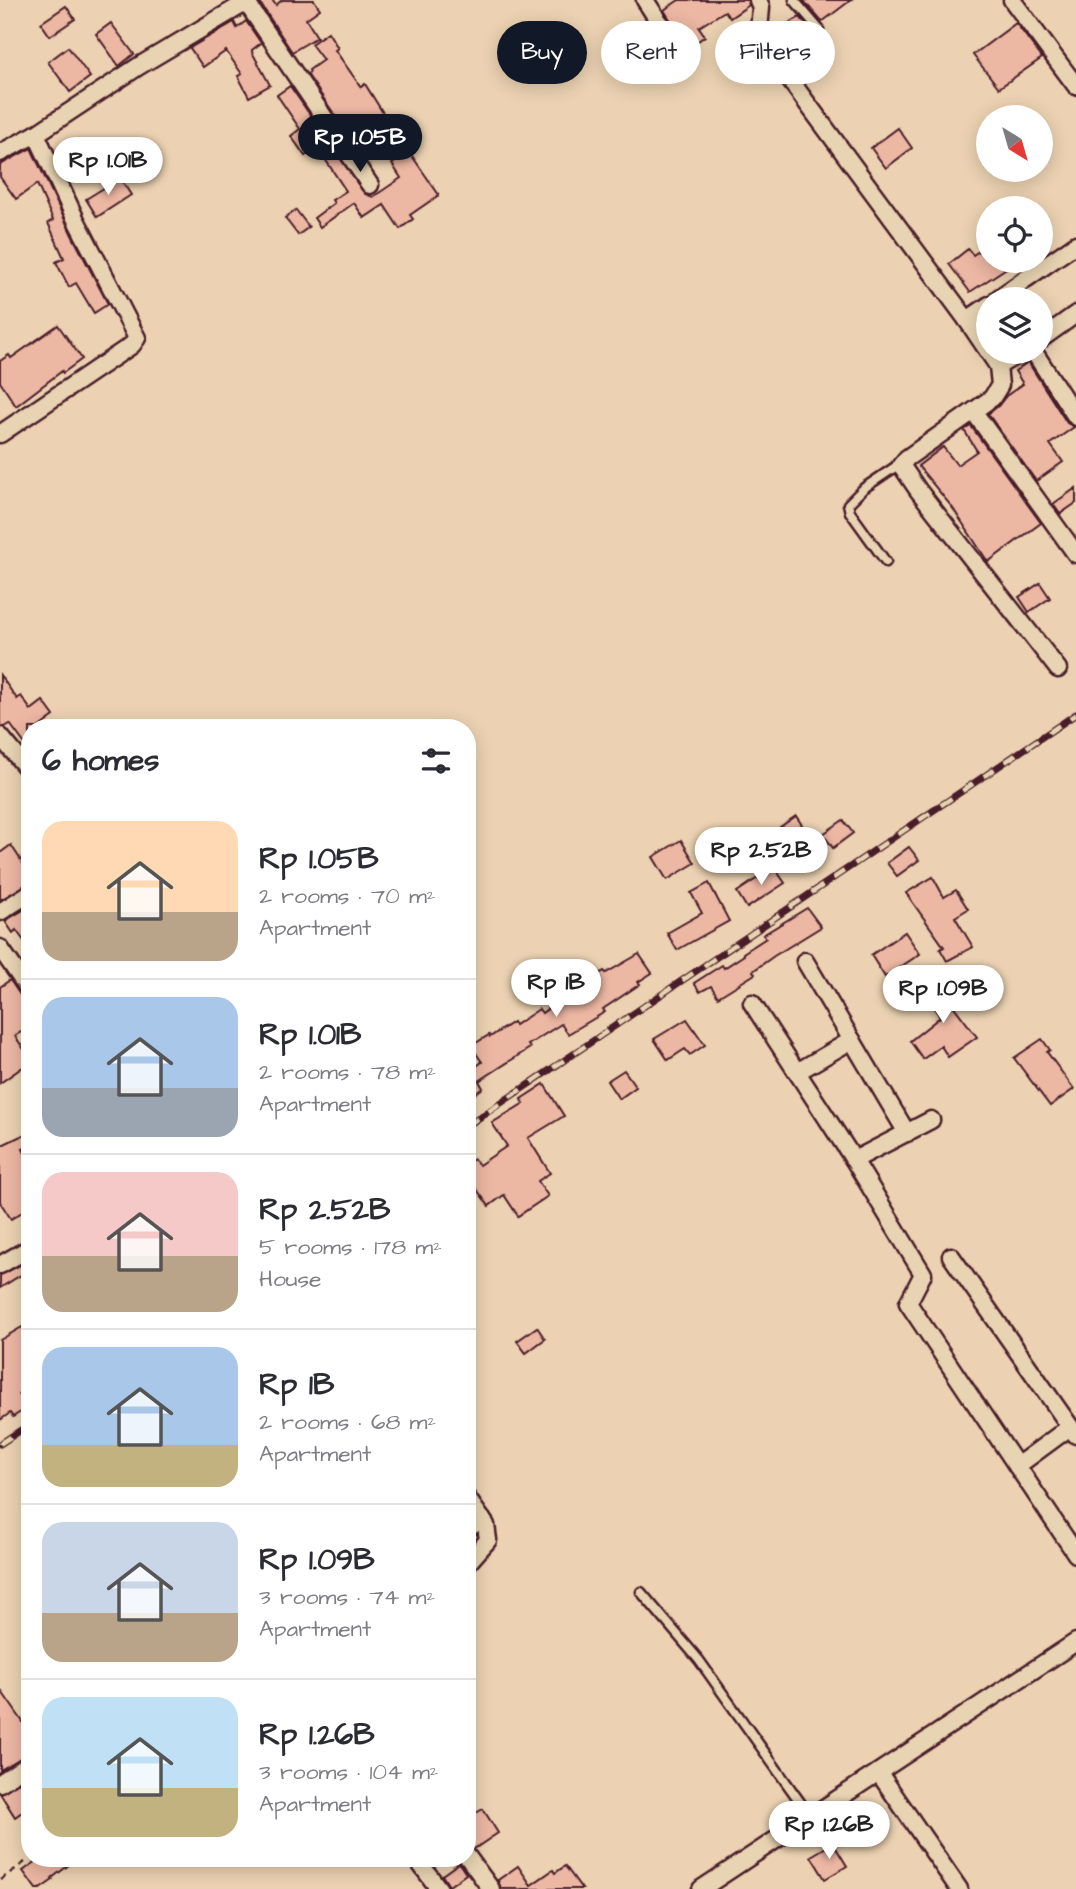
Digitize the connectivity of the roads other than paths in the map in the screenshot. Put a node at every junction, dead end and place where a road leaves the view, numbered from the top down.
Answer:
1 (645, 0) edge
2 (794, 0) edge
3 (1012, 0) edge
4 (248, 1) edge
5 (764, 1) edge
6 (658, 21) edge
7 (812, 21) edge
8 (1076, 86) edge
9 (36, 134) junction
10 (2, 147) edge
11 (370, 186) dead end
12 (1076, 244) edge
13 (1014, 287) edge
14 (976, 314) edge
15 (1076, 314) edge
16 (967, 320) junction
17 (1053, 330) edge
18 (1001, 364) edge
19 (1042, 364) edge
20 (998, 366) junction
21 (974, 412) junction
22 (1076, 417) edge
23 (0, 434) edge
24 (903, 462) junction
25 (1076, 554) edge
26 (886, 562) dead end
27 (1058, 668) dead end
28 (0, 736) edge
29 (21, 761) edge
30 (21, 899) edge
31 (0, 912) edge
32 (0, 948) edge
33 (805, 961) dead end
34 (21, 978) edge
35 (752, 1003) dead end
36 (852, 1040) junction
37 (797, 1072) junction
38 (931, 1120) dead end
39 (907, 1133) junction
40 (854, 1160) junction
41 (21, 1253) edge
42 (951, 1256) dead end
43 (0, 1265) edge
44 (1073, 1431) edge
45 (1017, 1466) junction
46 (476, 1511) edge
47 (482, 1519) junction
48 (476, 1523) edge
49 (476, 1554) edge
50 (1076, 1555) edge
51 (641, 1592) dead end
52 (1076, 1642) edge
53 (21, 1769) edge
54 (879, 1773) junction
55 (0, 1783) edge
56 (810, 1816) junction
57 (423, 1867) edge
58 (475, 1867) edge
59 (439, 1889) edge
60 (491, 1889) edge
61 (702, 1889) edge
62 (959, 1889) edge

1 - 6 street
2 - 7 lane
3 - 8 street
4 - 9 street
4 - 11 street
5 - 16 street
9 - 10 street
9 - 23 street
12 - 13 street
14 - 16 street
15 - 17 street
16 - 20 street
18 - 20 street
19 - 22 street
20 - 21 street
21 - 24 street
21 - 25 street
24 - 26 lane
24 - 27 street
28 - 29 street
30 - 31 street
32 - 34 street
33 - 36 street
35 - 37 street
36 - 37 street
36 - 39 street
37 - 40 street
38 - 39 street
39 - 40 street
40 - 45 street
41 - 43 street
42 - 44 street
44 - 45 street
45 - 50 street
46 - 47 street
47 - 48 street
47 - 49 street
51 - 56 lane
52 - 54 street
53 - 55 street
54 - 56 street
54 - 62 street
56 - 61 street
57 - 59 street
58 - 60 street

